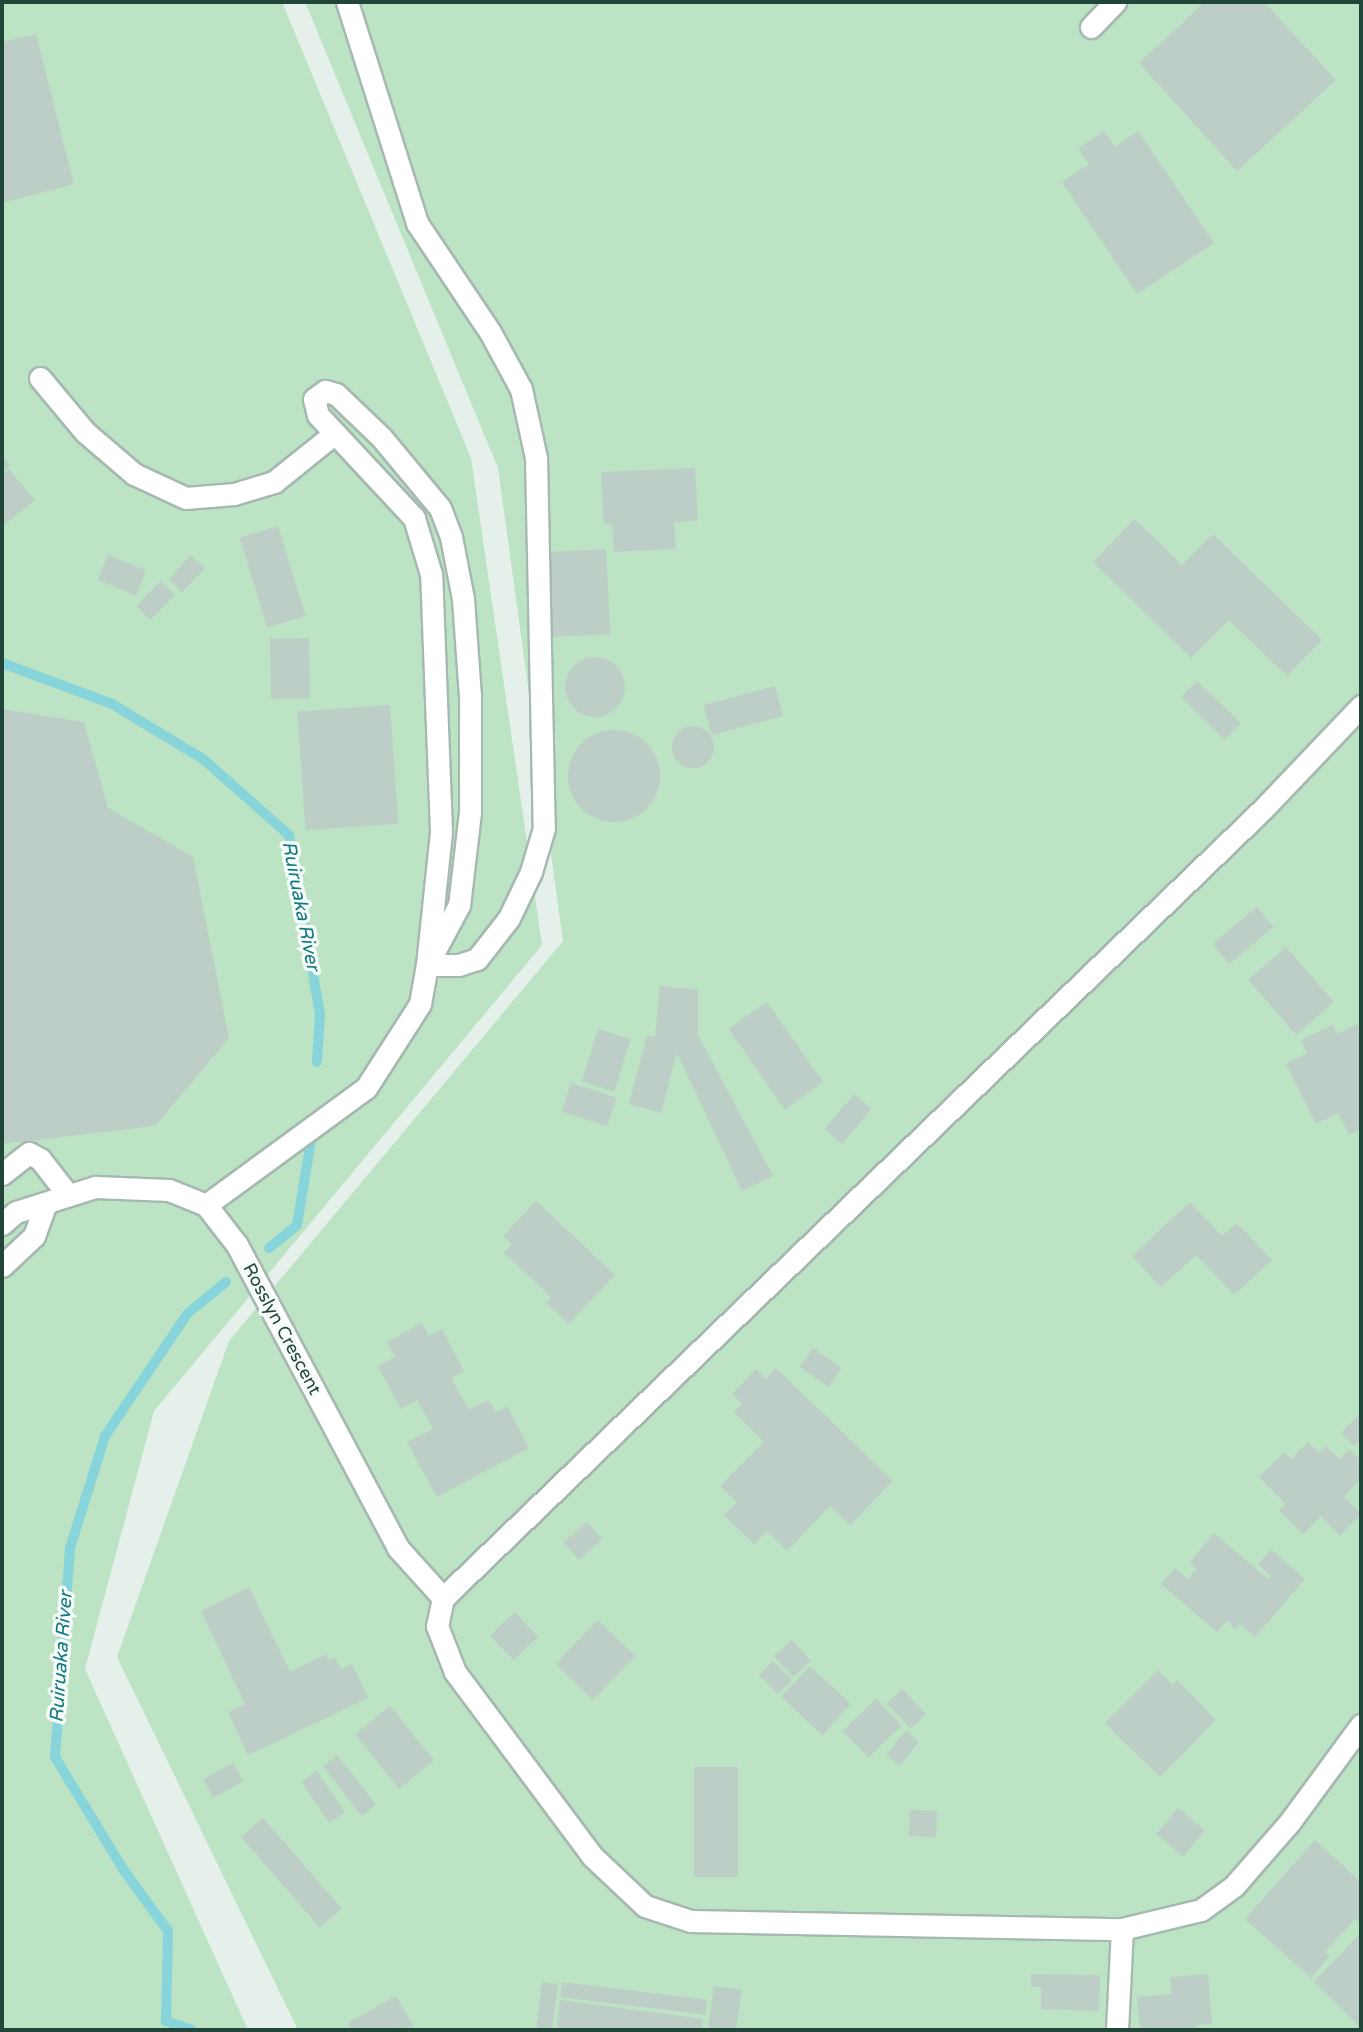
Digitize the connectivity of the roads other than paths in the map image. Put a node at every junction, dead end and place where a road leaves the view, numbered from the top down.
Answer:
1 (347, 2) edge
2 (1115, 2) edge
3 (1091, 27) dead end
4 (40, 378) dead end
5 (335, 433) junction
6 (1361, 706) edge
7 (427, 965) junction
8 (2, 1174) edge
9 (68, 1195) junction
10 (206, 1205) junction
11 (45, 1206) junction
12 (2, 1224) edge
13 (2, 1266) edge
14 (443, 1598) junction
15 (1361, 1726) edge
16 (1122, 1929) junction
17 (1116, 2030) edge

1 - 7 street
2 - 3 street
4 - 5 street
5 - 7 street
5 - 7 street
6 - 14 street
7 - 10 street
8 - 9 street
9 - 10 street
9 - 11 street
10 - 14 street, Rosslyn Crescent
11 - 12 street
11 - 13 street
14 - 16 street
15 - 16 street
16 - 17 street

